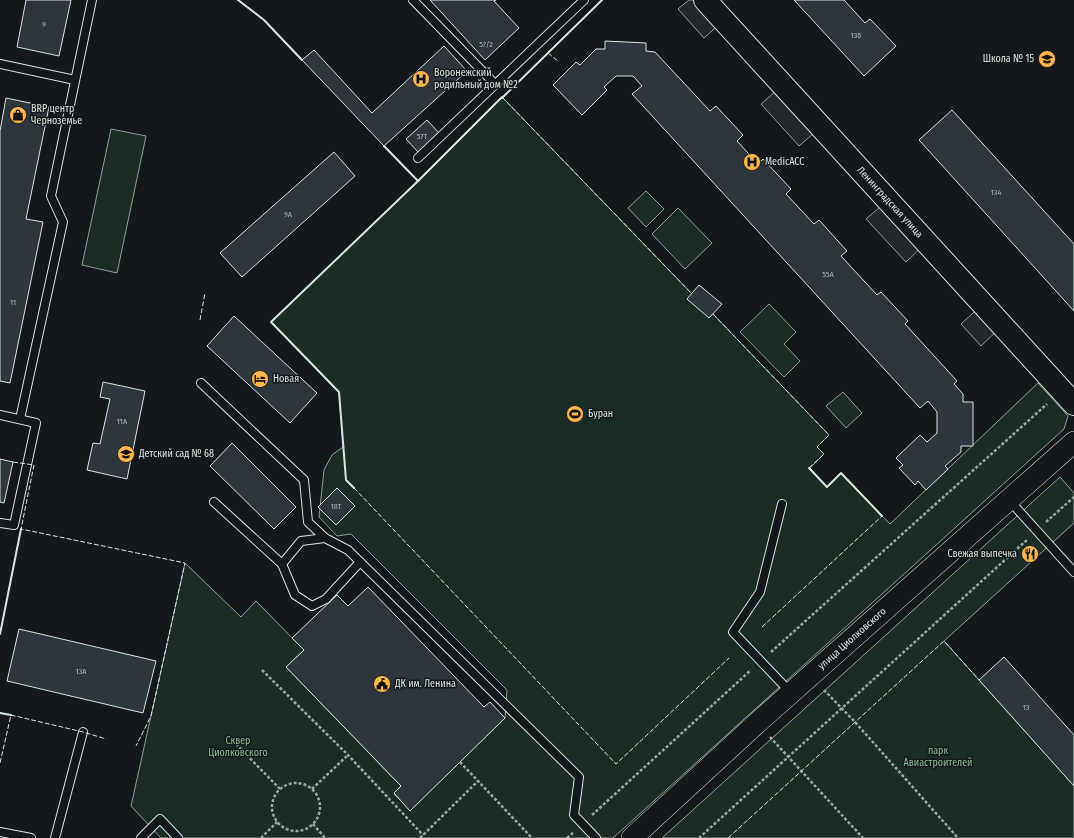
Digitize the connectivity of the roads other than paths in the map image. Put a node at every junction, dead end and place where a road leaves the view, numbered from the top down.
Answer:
1 (92, 0) edge
2 (413, 0) edge
3 (584, 0) edge
4 (705, 0) edge
5 (0, 64) edge
6 (75, 80) junction
7 (495, 84) junction
8 (418, 158) dead end
9 (201, 383) dead end
10 (1068, 398) edge
11 (0, 415) edge
12 (20, 419) junction
13 (1074, 442) edge
14 (1009, 500) junction
15 (214, 502) dead end
16 (782, 504) dead end
17 (0, 523) edge
18 (325, 538) junction
19 (360, 562) junction
20 (282, 564) junction
21 (1074, 572) edge
22 (792, 693) junction
23 (83, 732) dead end
24 (0, 832) edge
25 (31, 838) edge
26 (55, 838) edge
27 (141, 838) edge
28 (178, 838) edge
29 (596, 838) edge
30 (632, 838) edge

1 - 6 lane
2 - 7 lane
3 - 7 lane
4 - 10 main road, Ленинградская улица
5 - 6 lane
6 - 12 lane
7 - 8 lane
9 - 18 lane
11 - 12 lane
12 - 17 lane
13 - 14 street, улица Циолковского
14 - 21 lane
14 - 22 street, улица Циолковского
15 - 20 lane
16 - 22 lane
18 - 19 lane
18 - 20 lane
19 - 20 lane
19 - 29 lane
22 - 30 street, улица Циолковского
23 - 26 lane
24 - 25 lane
27 - 28 lane

